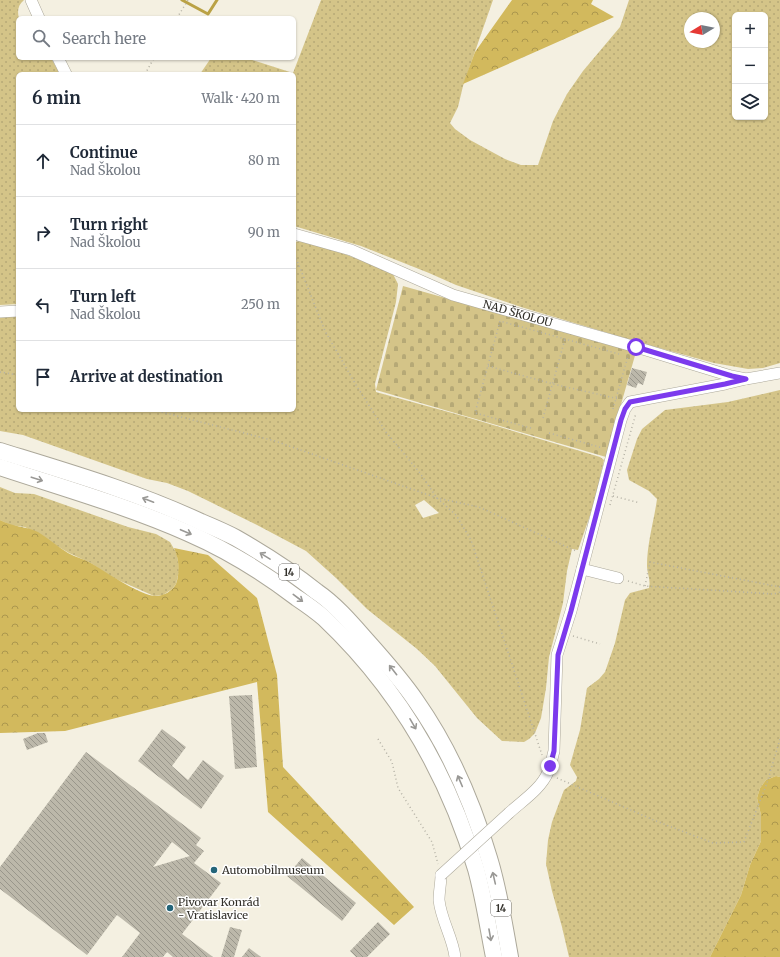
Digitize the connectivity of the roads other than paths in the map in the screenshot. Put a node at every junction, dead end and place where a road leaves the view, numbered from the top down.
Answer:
1 (31, 0) edge
2 (38, 16) edge
3 (59, 60) edge
4 (65, 72) edge
5 (296, 235) edge
6 (16, 311) edge
7 (0, 312) edge
8 (780, 373) edge
9 (746, 379) junction
10 (0, 451) edge
11 (0, 467) edge
12 (582, 569) junction
13 (618, 578) road end
14 (456, 957) edge
15 (494, 957) edge
16 (510, 957) edge

1 - 2 street
3 - 4 street
5 - 9 street, NAD ŠKOLOU
6 - 7 street
8 - 9 street, NAD ŠKOLOU
9 - 12 street, NAD ŠKOLOU
16 -> 10 highway, 14
11 -> 15 highway, 14
12 - 13 street
12 - 14 street, NAD ŠKOLOU, bridge

